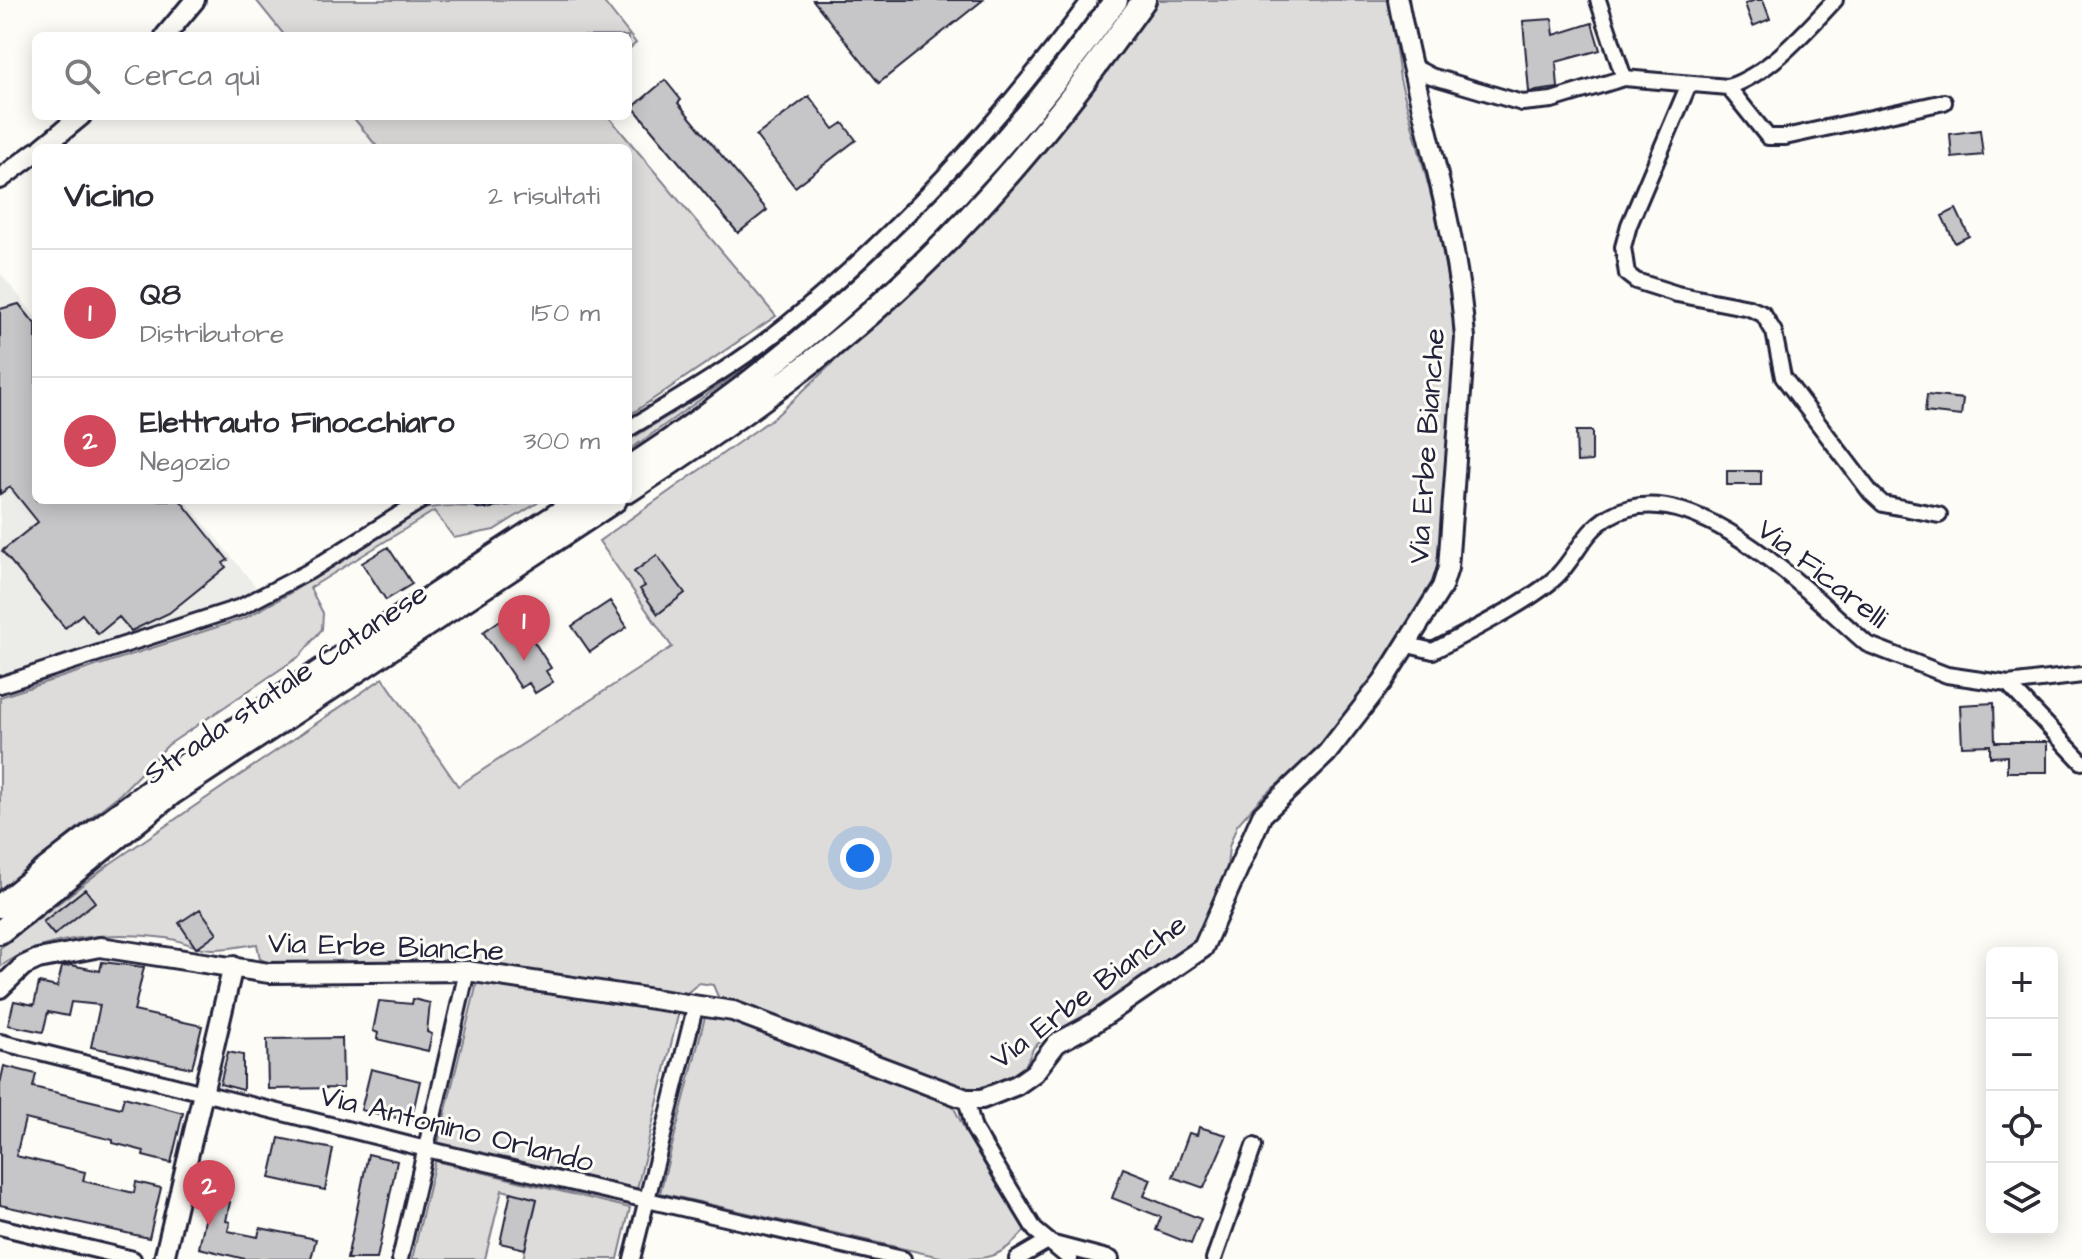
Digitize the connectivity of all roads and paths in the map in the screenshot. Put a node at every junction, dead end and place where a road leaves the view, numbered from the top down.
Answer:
1 (195, 0) edge
2 (1090, 0) edge
3 (1116, 0) edge
4 (1144, 0) edge
5 (1398, 0) edge
6 (1598, 0) edge
7 (1835, 0) edge
8 (168, 32) edge
9 (1410, 65) junction
10 (1624, 78) junction
11 (1689, 84) junction
12 (1728, 87) junction
13 (1944, 102) dead end
14 (76, 120) edge
15 (47, 144) edge
16 (32, 155) edge
17 (0, 179) edge
18 (632, 426) edge
19 (632, 466) edge
20 (632, 488) edge
21 (416, 504) edge
22 (574, 504) edge
23 (609, 504) edge
24 (1939, 515) dead end
25 (1408, 645) junction
26 (2082, 675) edge
27 (2008, 684) junction
28 (0, 685) edge
29 (2082, 762) edge
30 (0, 906) edge
31 (0, 932) edge
32 (233, 966) junction
33 (467, 971) junction
34 (0, 988) edge
35 (696, 1004) junction
36 (0, 1042) edge
37 (203, 1092) junction
38 (966, 1099) junction
39 (1254, 1146) dead end
40 (426, 1149) junction
41 (647, 1201) junction
42 (0, 1227) edge
43 (1046, 1242) junction
44 (1020, 1258) edge
45 (133, 1259) edge
46 (164, 1259) edge
47 (400, 1259) edge
48 (632, 1259) edge
49 (903, 1259) edge
50 (1070, 1259) edge
51 (1111, 1259) edge
52 (1214, 1259) edge

1 - 8 street
2 - 18 street
3 - 19 main road
4 - 20 main road
5 - 9 street, Via Erbe Bianche
6 - 10 street
7 - 12 street
9 - 10 street
9 - 25 street, Via Erbe Bianche
10 - 11 street
11 - 12 street
11 - 24 street
12 - 13 street
14 - 15 street
16 - 17 street
21 - 28 street
22 - 30 main road, Strada statale Catanese
23 - 31 main road, Strada statale Catanese
25 - 27 street, Via Ficarelli
25 - 38 street, Via Erbe Bianche
26 - 27 street, Via Ficarelli
27 - 29 street
32 - 33 street, Via Erbe Bianche
32 - 34 street, Via Erbe Bianche
32 - 37 street
33 - 35 street, Via Erbe Bianche
33 - 40 street
35 - 38 street, Via Erbe Bianche
35 - 41 street
36 - 37 street, Via Antonino Orlando
37 - 40 street, Via Antonino Orlando
37 - 46 street
38 - 43 street
39 - 52 street
40 - 41 street, Via Antonino Orlando
40 - 47 street
41 - 48 street
41 - 49 street, Via Antonino Orlando
42 - 45 street
43 - 44 street
43 - 50 street
43 - 51 street

